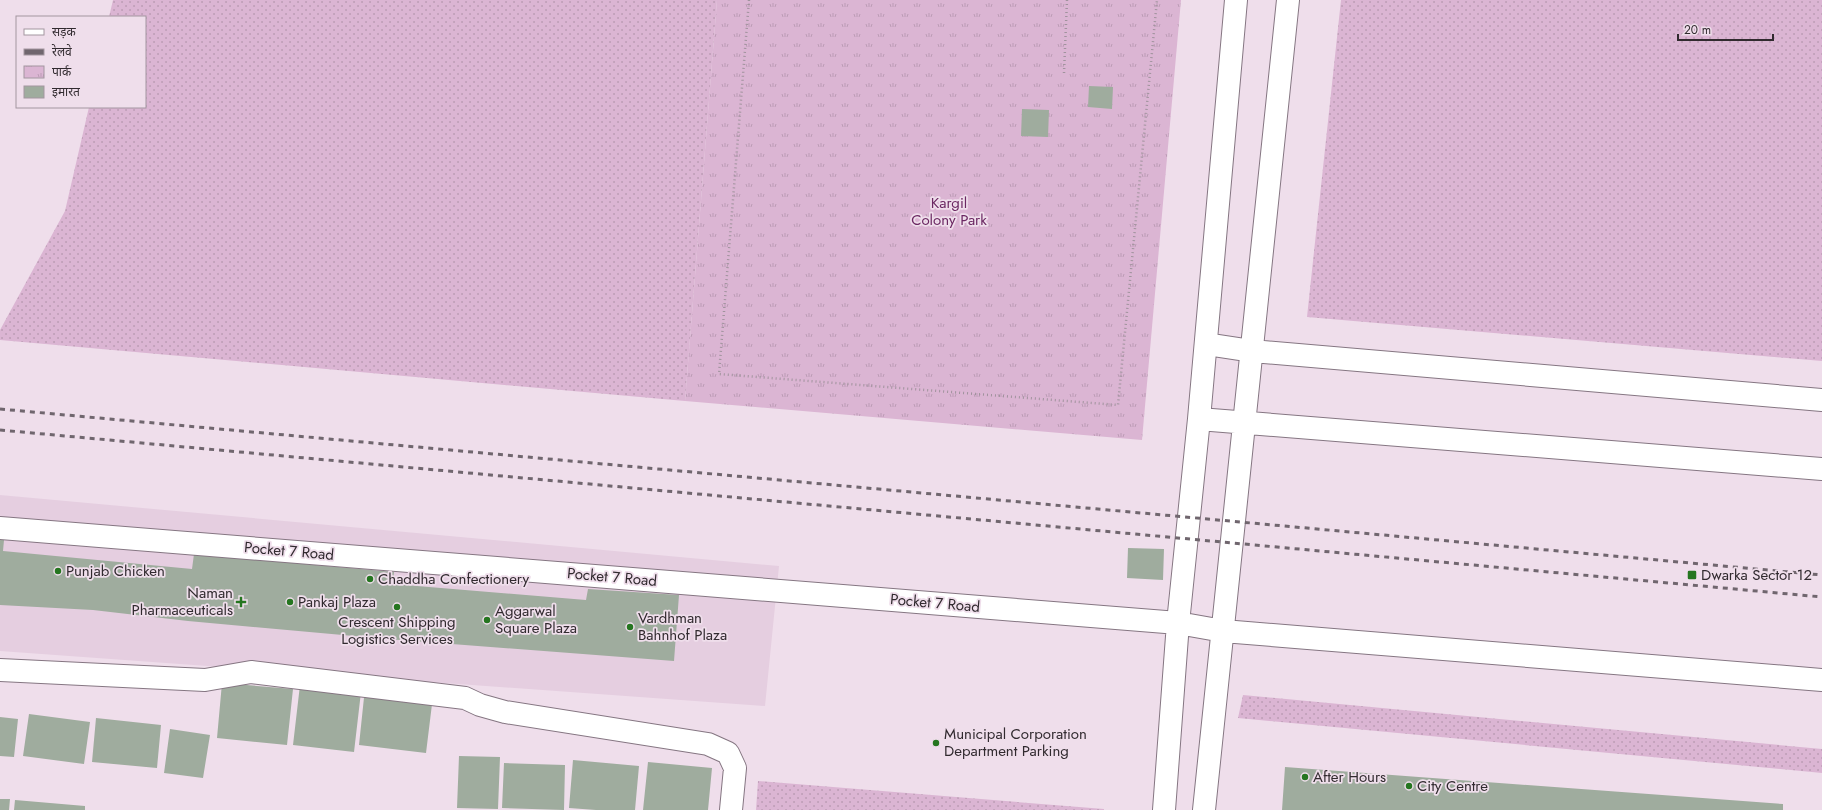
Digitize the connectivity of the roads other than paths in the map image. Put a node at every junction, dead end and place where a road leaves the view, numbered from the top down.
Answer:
1 (1236, 0) edge
2 (1288, 0) edge
3 (1206, 344) junction
4 (1252, 351) junction
5 (1822, 400) edge
6 (1199, 419) junction
7 (1244, 423) junction
8 (1822, 469) edge
9 (0, 528) edge
10 (1178, 623) junction
11 (1223, 631) junction
12 (0, 670) edge
13 (1822, 680) edge
14 (731, 810) edge
15 (1164, 810) edge
16 (1204, 810) edge

1 - 3 street
2 - 4 street
3 - 4 street
3 - 6 street
4 - 5 street
4 - 7 street
6 - 7 street
6 - 10 street
7 - 8 street
7 - 11 street
9 - 10 street, Pocket 7 Road
10 - 11 street, Pocket 7 Road
10 - 15 street
11 - 13 street, Pocket 7 Road
11 - 16 street
12 - 14 street

